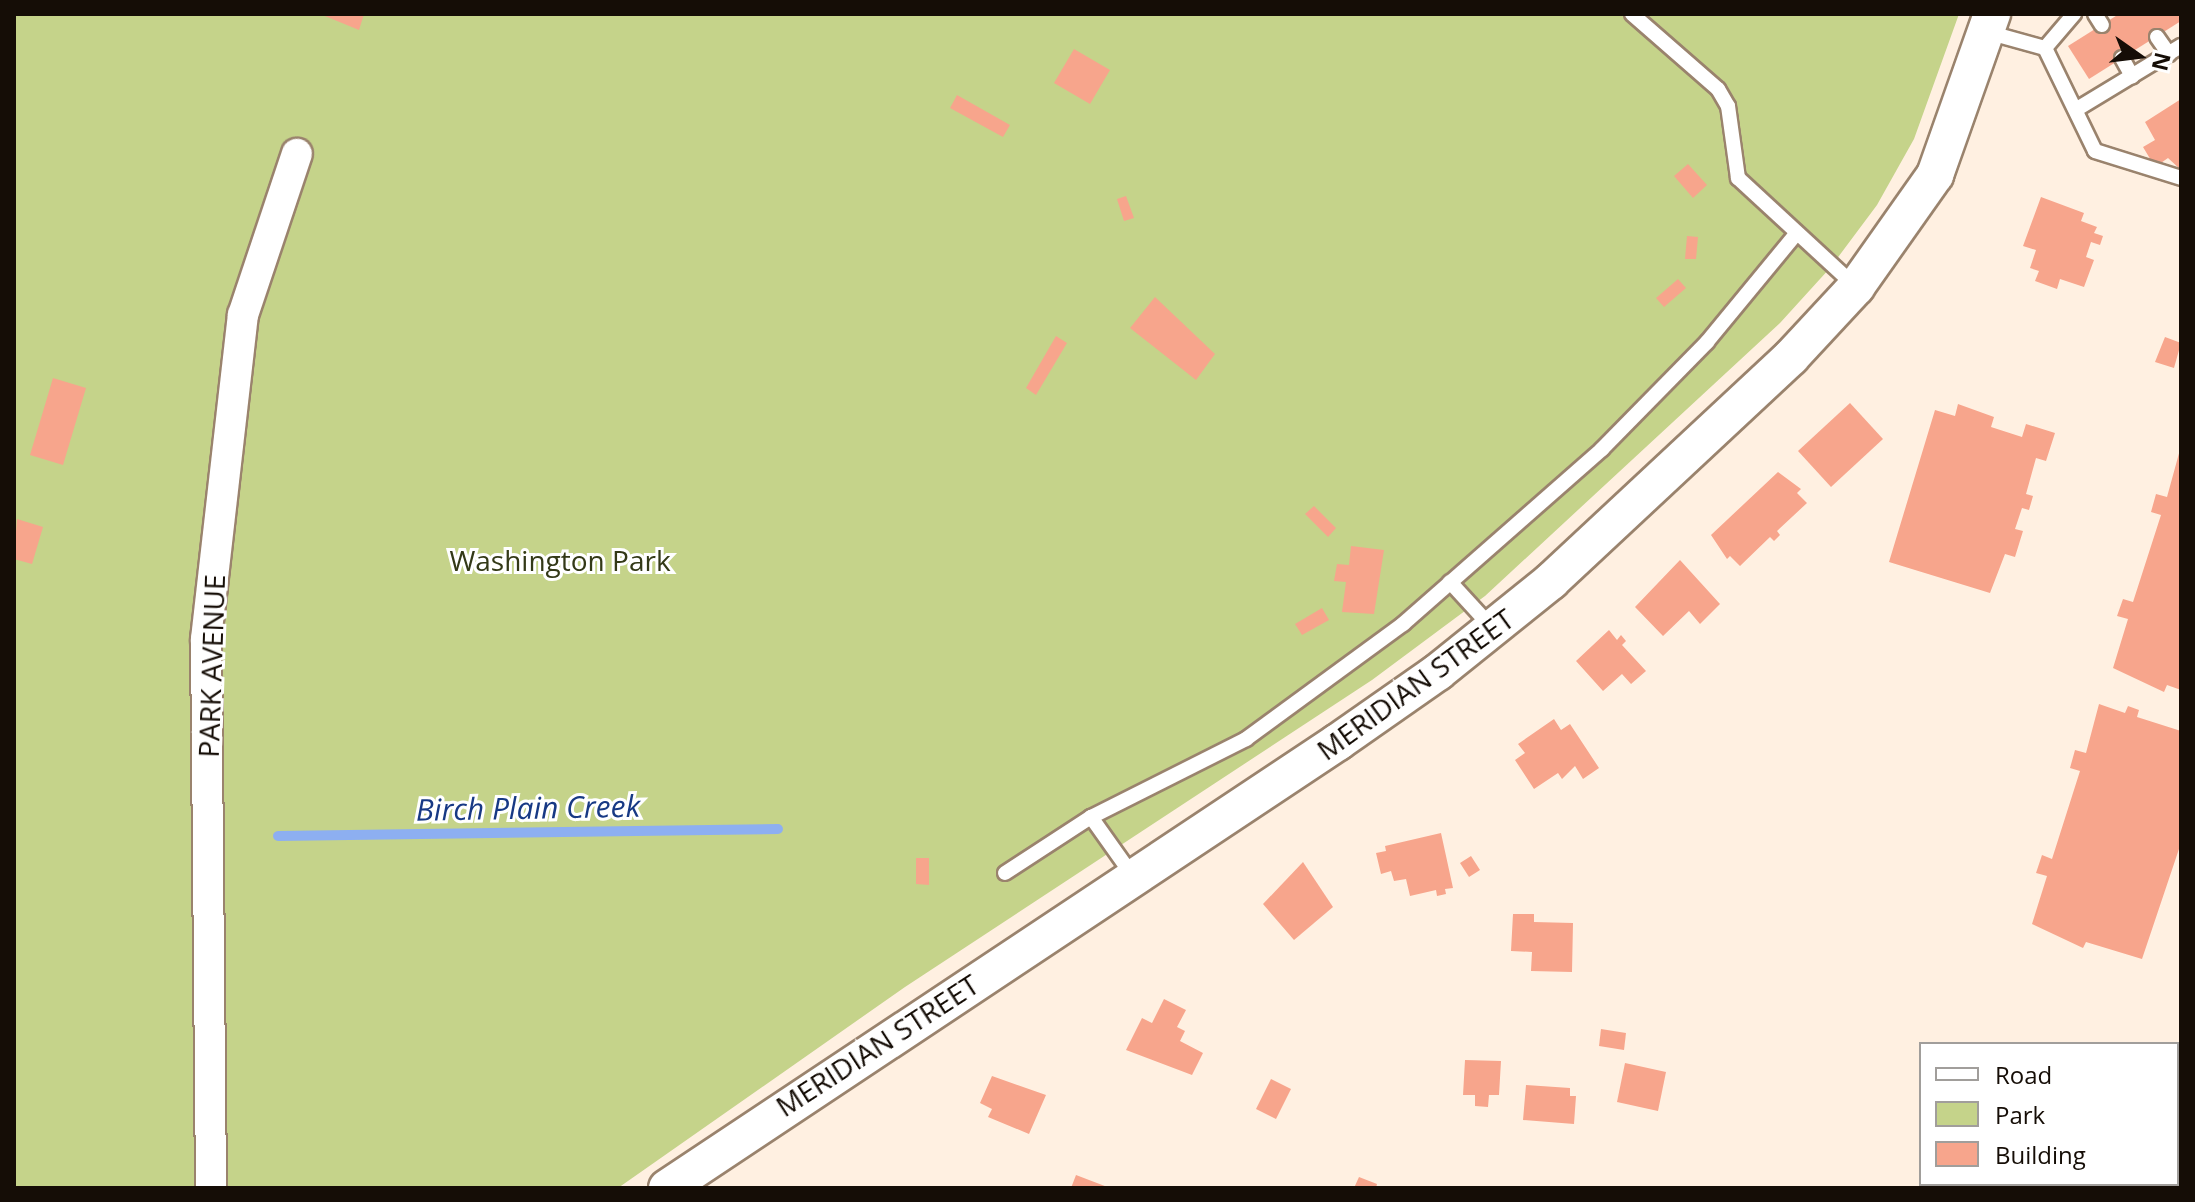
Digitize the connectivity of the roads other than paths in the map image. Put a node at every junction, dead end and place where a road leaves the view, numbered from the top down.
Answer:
1 (1632, 14) edge
2 (2074, 14) edge
3 (1989, 23) edge
4 (2157, 37) dead end
5 (2045, 48) junction
6 (2175, 50) edge
7 (2122, 58) dead end
8 (2132, 76) junction
9 (2077, 109) junction
10 (297, 154) dead end
11 (2181, 178) edge
12 (1796, 234) junction
13 (1856, 287) junction
14 (1450, 582) junction
15 (1494, 630) junction
16 (1091, 817) junction
17 (1005, 873) dead end
18 (1133, 877) junction
19 (211, 1188) edge
20 (667, 1188) edge

1 - 12 lane
2 - 5 lane
3 - 5 lane
3 - 13 street, MERIDIAN STREET
4 - 6 lane
5 - 9 lane
6 - 8 lane
7 - 8 lane
8 - 9 lane
9 - 11 lane
10 - 19 street, PARK AVENUE
12 - 13 lane
12 - 14 lane
13 - 15 street, MERIDIAN STREET
14 - 15 lane
14 - 16 lane
15 - 18 street, MERIDIAN STREET
16 - 17 lane
16 - 18 lane
18 - 20 street, MERIDIAN STREET

